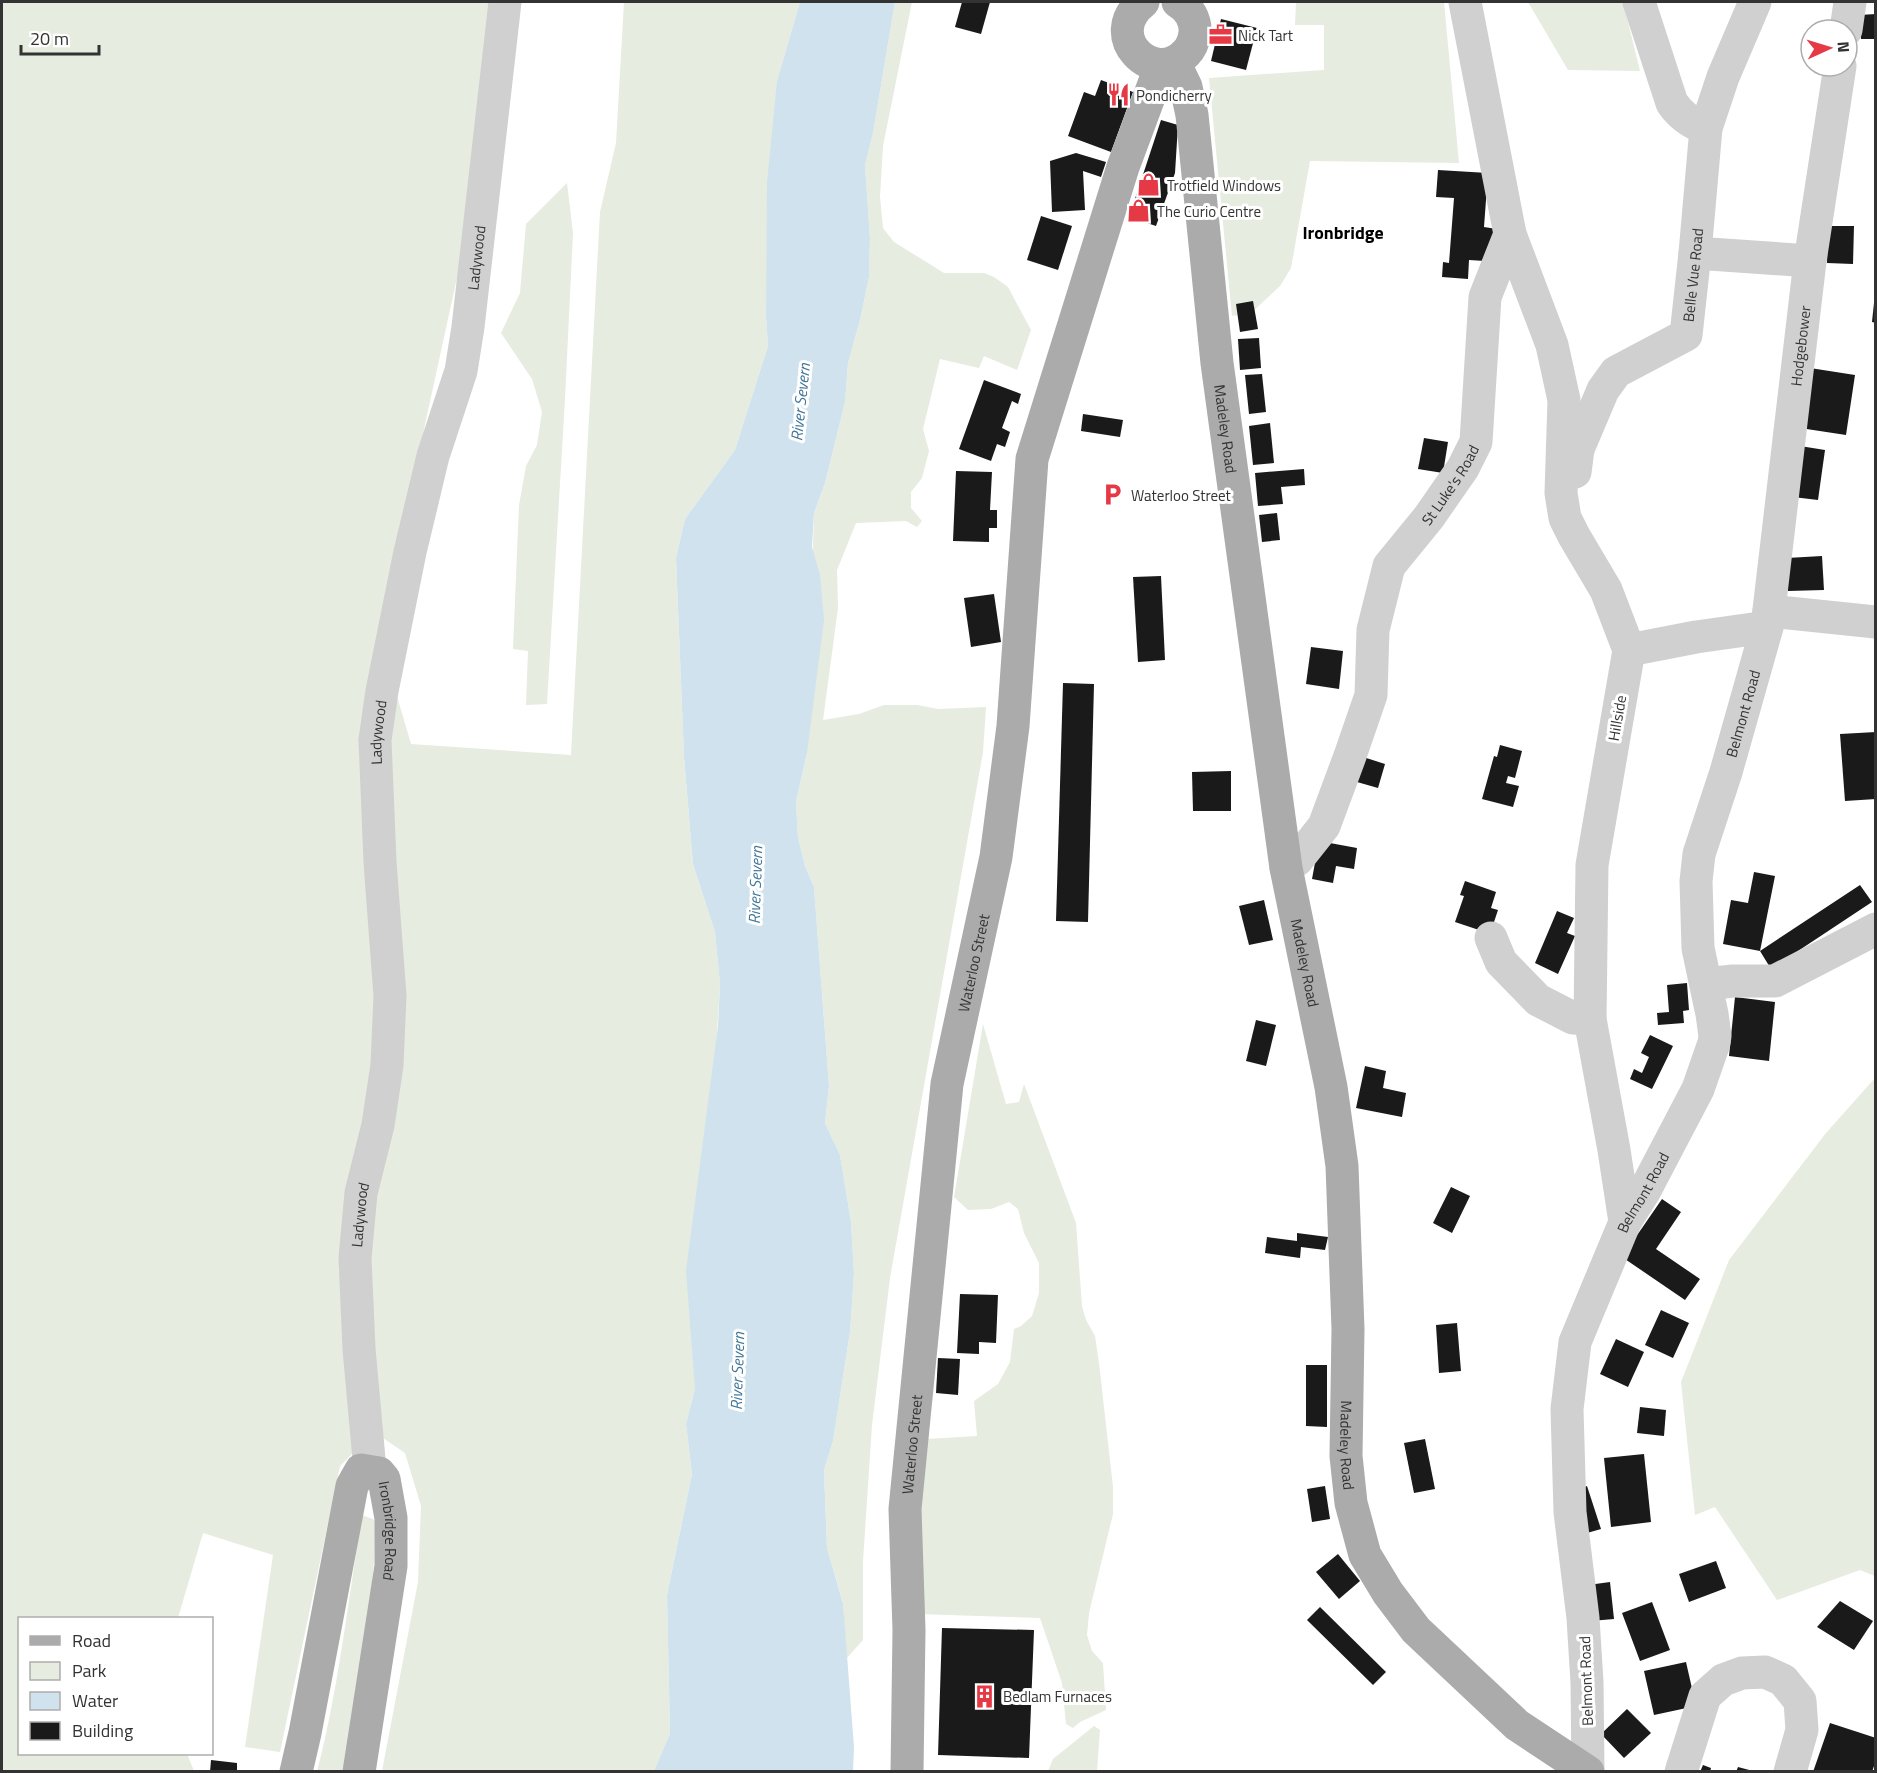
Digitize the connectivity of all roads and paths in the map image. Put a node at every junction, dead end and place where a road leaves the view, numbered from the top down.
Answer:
1 (505, 2) edge
2 (1143, 2) edge
3 (1464, 2) edge
4 (1639, 2) edge
5 (1755, 2) edge
6 (1850, 2) edge
7 (1191, 5) edge
8 (1848, 18) edge
9 (1167, 63) junction
10 (1838, 78) edge
11 (1706, 128) junction
12 (1510, 234) junction
13 (1695, 253) junction
14 (1810, 261) junction
15 (1565, 518) junction
16 (1768, 619) junction
17 (1875, 622) edge
18 (1629, 650) junction
19 (1286, 868) junction
20 (1875, 929) edge
21 (1491, 938) dead end
22 (1706, 984) junction
23 (1590, 1019) junction
24 (1625, 1222) junction
25 (370, 1470) junction
26 (296, 1772) edge
27 (359, 1772) edge
28 (907, 1772) edge
29 (1588, 1772) edge
30 (1681, 1772) edge
31 (1790, 1772) edge

1 - 25 street, Ladywood
2 - 9 main road
3 - 12 street
4 - 11 street
5 - 11 street, Belle Vue Road
6 - 8 street
7 - 9 main road
9 - 19 main road, Madeley Road
9 - 28 main road, Waterloo Street
10 - 14 street, Hodgebower
11 - 13 street, Belle Vue Road
12 - 15 street
12 - 19 street, St Luke's Road
13 - 14 street
13 - 15 street, Belle Vue Road
14 - 16 street, Hodgebower
15 - 18 street
16 - 17 street
16 - 18 street
16 - 22 street, Belmont Road
18 - 23 street, Hillside
19 - 29 main road, Madeley Road
20 - 22 street
21 - 23 street
22 - 24 street, Belmont Road
23 - 24 street, Hillside
24 - 29 street, Belmont Road
25 - 26 main road, Ironbridge Road
25 - 27 main road, Ironbridge Road
30 - 31 street

